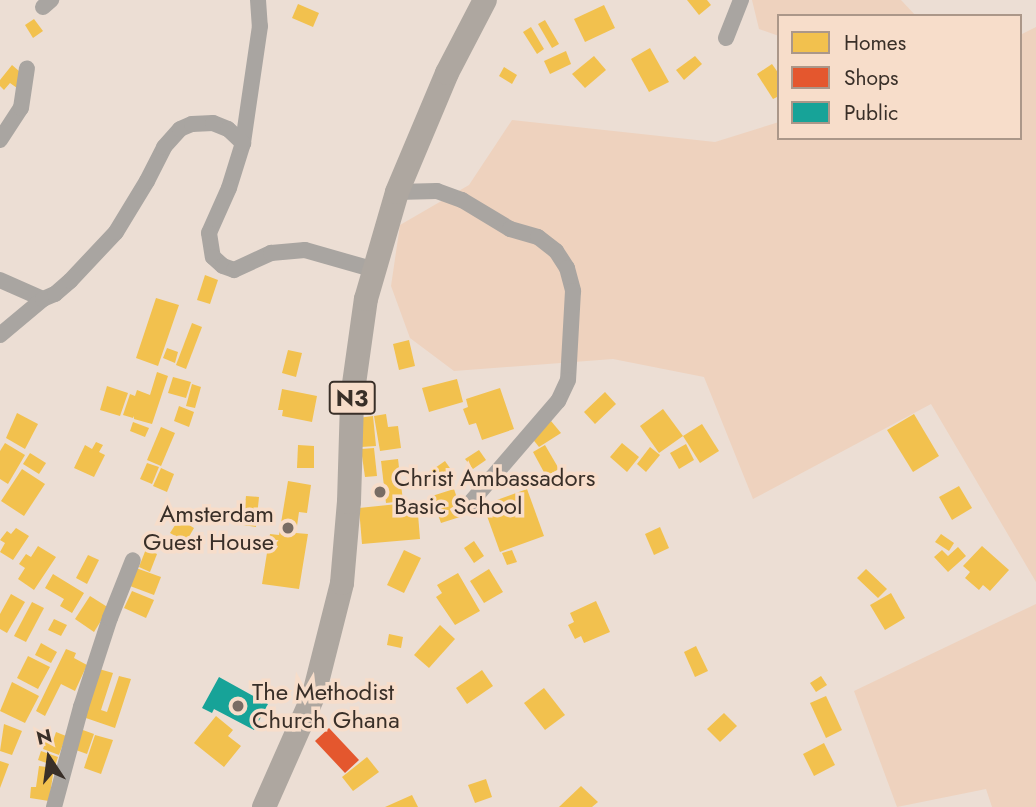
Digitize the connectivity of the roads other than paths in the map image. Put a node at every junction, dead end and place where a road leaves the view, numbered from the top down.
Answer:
1 (258, 0) edge
2 (485, 0) edge
3 (741, 0) edge
4 (726, 38) dead end
5 (27, 68) dead end
6 (0, 140) edge
7 (243, 143) junction
8 (397, 192) junction
9 (375, 270) junction
10 (0, 279) edge
11 (43, 299) junction
12 (0, 335) edge
13 (471, 502) dead end
14 (133, 560) dead end
15 (54, 807) edge
16 (264, 807) edge

1 - 7 street
2 - 8 main road, N3
3 - 4 street
5 - 6 street
7 - 9 street
7 - 11 street
8 - 9 main road, N3
8 - 13 street
9 - 16 main road, N3
10 - 11 street
11 - 12 street
14 - 15 street

